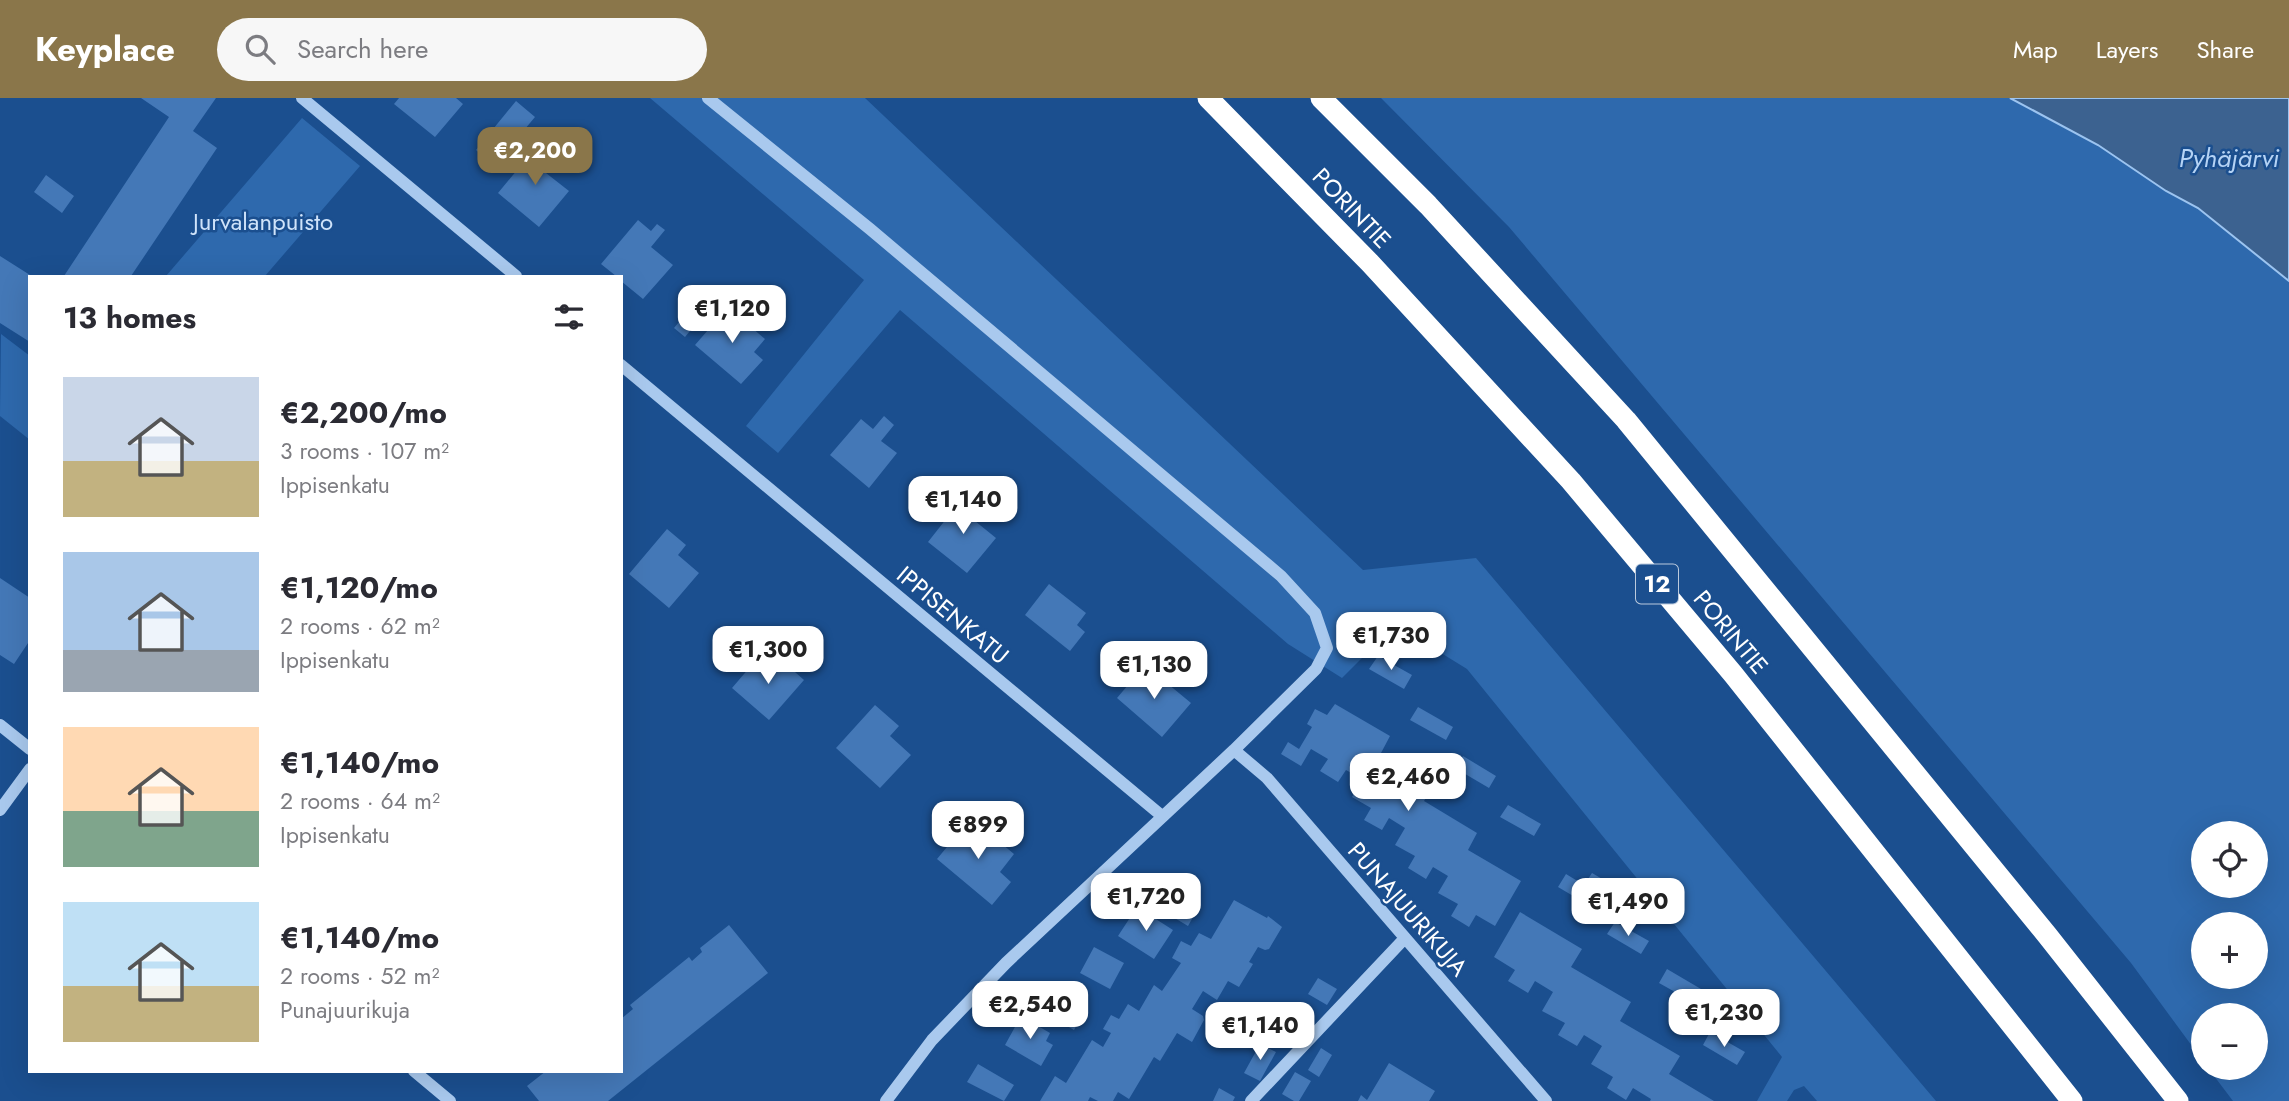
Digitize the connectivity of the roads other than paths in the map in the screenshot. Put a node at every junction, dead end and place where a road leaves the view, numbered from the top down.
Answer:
1 (302, 98) edge
2 (708, 98) edge
3 (1208, 98) edge
4 (1321, 98) edge
5 (515, 275) edge
6 (623, 367) edge
7 (0, 725) edge
8 (28, 747) edge
9 (1234, 750) junction
10 (28, 772) edge
11 (0, 810) edge
12 (1162, 816) junction
13 (1405, 938) junction
14 (416, 1073) edge
15 (450, 1101) edge
16 (887, 1101) edge
17 (1251, 1101) edge
18 (1546, 1101) edge
19 (2072, 1101) edge
20 (2178, 1101) edge

1 - 5 street
2 - 9 street
3 - 19 highway, PORINTIE / 12
4 - 20 highway
6 - 12 street, IPPISENKATU
7 - 8 street
9 - 12 street
9 - 13 street, PUNAJUURIKUJA
10 - 11 street
12 - 16 street
13 - 17 street
13 - 18 street, PUNAJUURIKUJA
14 - 15 street

